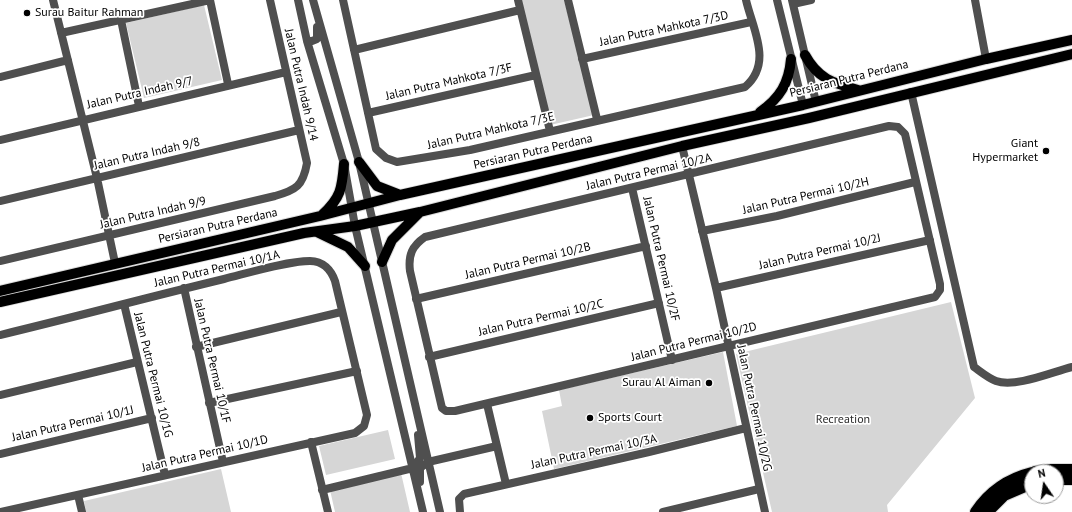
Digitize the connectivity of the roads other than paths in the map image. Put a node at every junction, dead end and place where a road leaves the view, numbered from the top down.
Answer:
1 (53, 0) edge
2 (210, 0) edge
3 (270, 0) edge
4 (298, 0) edge
5 (313, 0) edge
6 (343, 0) edge
7 (518, 0) edge
8 (568, 0) edge
9 (746, 0) edge
10 (777, 0) edge
11 (811, 0) edge
12 (975, 0) edge
13 (792, 2) edge
14 (520, 10) junction
15 (317, 19) junction
16 (120, 20) junction
17 (751, 22) junction
18 (61, 33) junction
19 (1072, 40) edge
20 (307, 41) junction
21 (354, 50) junction
22 (1072, 54) edge
23 (805, 56) junction
24 (582, 59) junction
25 (791, 59) junction
26 (986, 59) junction
27 (68, 60) junction
28 (286, 72) junction
29 (536, 75) junction
30 (0, 77) edge
31 (228, 84) junction
32 (860, 91) junction
33 (912, 92) junction
34 (810, 105) junction
35 (139, 106) junction
36 (852, 107) junction
37 (368, 113) junction
38 (755, 115) junction
39 (82, 119) junction
40 (597, 119) junction
41 (779, 125) junction
42 (299, 130) junction
43 (550, 131) junction
44 (0, 140) edge
45 (682, 146) junction
46 (359, 162) junction
47 (344, 164) junction
48 (689, 175) junction
49 (304, 176) joint
50 (97, 178) junction
51 (915, 182) junction
52 (632, 188) junction
53 (400, 196) junction
54 (0, 201) edge
55 (368, 204) junction
56 (352, 208) junction
57 (420, 212) junction
58 (320, 216) junction
59 (372, 221) junction
60 (355, 226) junction
61 (702, 232) junction
62 (304, 233) junction
63 (109, 235) junction
64 (930, 240) junction
65 (646, 246) junction
66 (0, 261) edge
67 (382, 262) junction
68 (115, 263) junction
69 (365, 266) junction
70 (939, 277) joint
71 (184, 288) junction
72 (716, 288) junction
73 (0, 290) edge
74 (416, 299) junction
75 (0, 302) edge
76 (659, 303) junction
77 (124, 304) junction
78 (341, 312) junction
79 (0, 335) edge
80 (196, 347) junction
81 (729, 347) junction
82 (429, 357) junction
83 (672, 360) junction
84 (137, 362) junction
85 (1072, 367) edge
86 (358, 374) junction
87 (0, 395) edge
88 (209, 403) junction
89 (441, 404) joint
90 (487, 404) junction
91 (152, 418) junction
92 (419, 423) junction
93 (746, 428) junction
94 (311, 442) junction
95 (497, 446) junction
96 (426, 453) junction
97 (0, 454) edge
98 (411, 458) junction
99 (440, 459) junction
100 (223, 462) junction
101 (428, 462) junction
102 (413, 468) junction
103 (399, 471) junction
104 (166, 475) junction
105 (1024, 475) edge
106 (432, 476) junction
107 (416, 482) junction
108 (506, 484) junction
109 (1024, 486) edge
110 (759, 489) junction
111 (322, 490) junction
112 (418, 492) junction
113 (78, 495) junction
114 (23, 510) edge
115 (460, 510) edge
116 (1, 512) edge
117 (82, 512) edge
118 (328, 512) edge
119 (423, 512) edge
120 (440, 512) edge
121 (663, 512) edge
122 (764, 512) edge
123 (976, 512) edge
124 (987, 512) edge

1 - 18 street
2 - 16 street
2 - 31 street
3 - 28 street, Jalan Putra Indah 9/14
4 - 20 street
5 - 15 street
6 - 21 street, Jalan Putra Mahkota 7/3E
7 - 14 street
8 - 24 street
9 - 17 street
10 - 25 street
11 - 13 street
12 - 26 street
13 - 23 street
14 - 21 street
14 - 29 street
15 - 20 street
15 - 46 street
16 - 18 street
16 - 35 street
17 - 24 street, Jalan Putra Mahkota 7/3D
17 - 40 street, Jalan Putra Mahkota 7/3E
18 - 27 street
19 - 26 main road, Persiaran Putra Perdana
20 - 47 street
21 - 37 street, Jalan Putra Mahkota 7/3E
22 - 33 main road
23 - 32 main road
23 - 34 street
24 - 40 street
25 - 34 street
25 - 38 main road
26 - 32 main road, Persiaran Putra Perdana
27 - 30 street
27 - 39 street
28 - 31 street, Jalan Putra Indah 9/7
28 - 42 street, Jalan Putra Indah 9/14
29 - 37 street, Jalan Putra Mahkota 7/3F
29 - 43 street
31 - 35 street, Jalan Putra Indah 9/7
32 - 34 main road, Persiaran Putra Perdana
33 - 36 main road
33 - 85 street
34 - 36 main road
34 - 38 main road, Persiaran Putra Perdana
34 - 41 main road
35 - 39 street, Jalan Putra Indah 9/7
36 - 41 main road
37 - 43 street, Jalan Putra Mahkota 7/3E
38 - 53 main road, Persiaran Putra Perdana
39 - 44 street, Jalan Putra Indah 9/7
39 - 50 street
40 - 43 street, Jalan Putra Mahkota 7/3E
41 - 45 main road
42 - 49 street, Jalan Putra Indah 9/14
42 - 50 street, Jalan Putra Indah 9/8
45 - 48 street, Jalan Putra Permai 10/2G
45 - 57 main road
46 - 53 main road
46 - 55 street
47 - 56 street
47 - 58 main road
48 - 51 street, Jalan Putra Permai 10/2A
48 - 52 street, Jalan Putra Permai 10/2A
48 - 61 street, Jalan Putra Permai 10/2G
49 - 63 street, Jalan Putra Indah 9/9
50 - 54 street, Jalan Putra Indah 9/8
50 - 63 street
51 - 61 street, Jalan Putra Permai 10/2H
51 - 64 street, Jalan Putra Permai 10/2A
52 - 65 street, Jalan Putra Permai 10/2F
52 - 74 street, Jalan Putra Permai 10/2A
53 - 55 main road, Persiaran Putra Perdana
55 - 56 main road, Persiaran Putra Perdana
55 - 59 street
56 - 58 main road, Persiaran Putra Perdana
56 - 60 street
57 - 59 main road
57 - 67 main road
58 - 68 main road, Persiaran Putra Perdana
59 - 60 main road
59 - 67 street
60 - 62 main road
60 - 69 street
61 - 72 street, Jalan Putra Permai 10/2G
62 - 69 main road
62 - 75 main road
63 - 66 street, Jalan Putra Indah 9/9
63 - 68 street
64 - 70 street, Jalan Putra Permai 10/2A
64 - 72 street, Jalan Putra Permai 10/2J
65 - 74 street, Jalan Putra Permai 10/2B
65 - 76 street, Jalan Putra Permai 10/2F
67 - 92 street
68 - 73 main road, Persiaran Putra Perdana
69 - 98 street
70 - 81 street, Jalan Putra Permai 10/2D
71 - 77 street, Jalan Putra Permai 10/1A
71 - 78 street, Jalan Putra Permai 10/1A
71 - 80 street, Jalan Putra Permai 10/1F
72 - 81 street, Jalan Putra Permai 10/2G
74 - 82 street, Jalan Putra Permai 10/2A
76 - 82 street, Jalan Putra Permai 10/2C
76 - 83 street, Jalan Putra Permai 10/2F
77 - 79 street, Jalan Putra Permai 10/1A
77 - 84 street, Jalan Putra Permai 10/1G
78 - 80 street
78 - 86 street, Jalan Putra Permai 10/1A
80 - 88 street, Jalan Putra Permai 10/1F
81 - 83 street, Jalan Putra Permai 10/2D
81 - 93 street, Jalan Putra Permai 10/2G
82 - 89 street, Jalan Putra Permai 10/2A
83 - 90 street, Jalan Putra Permai 10/2D
84 - 87 street
84 - 91 street, Jalan Putra Permai 10/1G
86 - 88 street
86 - 94 street, Jalan Putra Permai 10/1D
88 - 100 street, Jalan Putra Permai 10/1F
89 - 90 street, Jalan Putra Permai 10/2D
90 - 95 street
91 - 97 street, Jalan Putra Permai 10/1J
91 - 104 street, Jalan Putra Permai 10/1G
92 - 96 street
92 - 102 street
93 - 108 street, Jalan Putra Permai 10/3A
93 - 110 street, Jalan Putra Permai 10/2G
94 - 100 street, Jalan Putra Permai 10/1D
94 - 111 street
95 - 99 street
95 - 108 street
96 - 99 street
96 - 101 street
98 - 102 street
98 - 103 street
99 - 101 street
99 - 106 street
100 - 104 street, Jalan Putra Permai 10/1D
101 - 106 street
101 - 112 street
102 - 103 street
102 - 107 street
103 - 107 street
103 - 111 street
104 - 113 street, Jalan Putra Permai 10/1D
105 - 123 highway
106 - 120 street
107 - 112 street
108 - 115 street, Jalan Putra Permai 10/3A
109 - 124 highway
110 - 121 street
110 - 122 street, Jalan Putra Permai 10/2G
111 - 118 street
112 - 119 street
113 - 114 street, Jalan Putra Permai 10/1D
113 - 117 street
114 - 116 street, Jalan Putra Permai 10/1D

